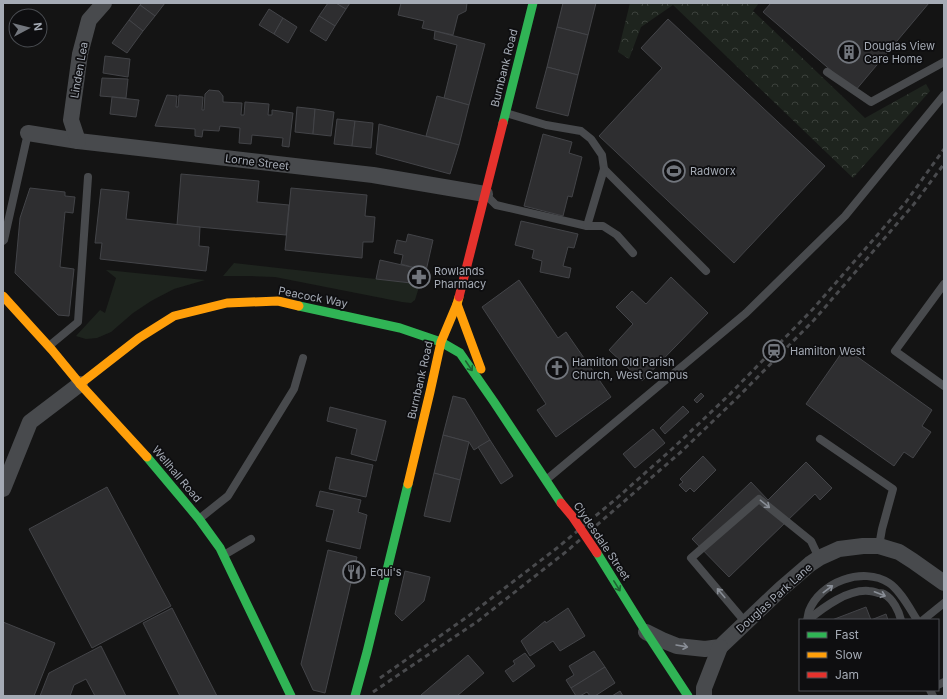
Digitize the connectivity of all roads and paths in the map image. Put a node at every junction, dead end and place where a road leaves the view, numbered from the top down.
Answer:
1 (104, 3) edge
2 (533, 3) edge
3 (944, 62) edge
4 (827, 72) dead end
5 (944, 95) edge
6 (505, 113) junction
7 (28, 133) joint
8 (78, 141) junction
9 (604, 169) junction
10 (88, 177) dead end
11 (485, 194) junction
12 (587, 226) junction
13 (3, 241) edge
14 (633, 253) dead end
15 (706, 271) dead end
16 (944, 284) edge
17 (3, 296) edge
18 (457, 304) junction
19 (440, 342) junction
20 (49, 346) junction
21 (303, 358) dead end
22 (80, 384) junction
23 (944, 386) edge
24 (494, 402) junction
25 (820, 439) dead end
26 (546, 480) junction
27 (3, 489) edge
28 (199, 519) junction
29 (251, 539) dead end
30 (879, 546) junction
31 (223, 555) junction
32 (819, 558) junction
33 (944, 583) edge
34 (944, 603) edge
35 (808, 619) edge
36 (809, 619) edge
37 (902, 619) edge
38 (916, 619) edge
39 (924, 619) edge
40 (746, 623) junction
41 (646, 632) junction
42 (720, 647) junction
43 (291, 696) edge
44 (355, 696) edge
45 (688, 696) edge
46 (704, 696) edge

1 - 8 street, Linden Lea
2 - 6 main road, Burnbank Road
3 - 4 lane
5 - 26 lane
6 - 9 lane
6 - 11 main road, Burnbank Road
7 - 8 street, Lorne Street
7 - 13 lane
8 - 11 street, Lorne Street
9 - 12 lane
9 - 15 lane
10 - 20 lane
11 - 12 lane
11 - 18 main road, Burnbank Road
12 - 14 lane
16 - 23 lane
17 - 20 main road, Wellhall Road
18 - 19 main road, Burnbank Road
18 - 24 main road, Clydesdale Street
19 - 22 main road, Peacock Way
19 -> 24 main road, Clydesdale Street
19 - 44 main road, Burnbank Road
20 - 22 main road, Wellhall Road
21 - 28 lane
22 - 27 street
22 - 28 main road, Wellhall Road
24 - 26 main road, Clydesdale Street
25 - 30 lane
26 -> 41 main road, Clydesdale Street, bridge
28 - 31 main road, Wellhall Road
29 - 31 lane
30 - 32 street, Douglas Park Lane
30 - 33 street, Douglas Park Lane
31 - 43 main road, Wellhall Road
32 - 40 street, Douglas Park Lane
40 -> 32 lane
34 - 39 lane
35 -> 38 lane
36 -> 37 lane
40 - 42 street, Douglas Park Lane
41 -> 42 street
41 - 45 main road, Clydesdale Street
42 - 46 street

